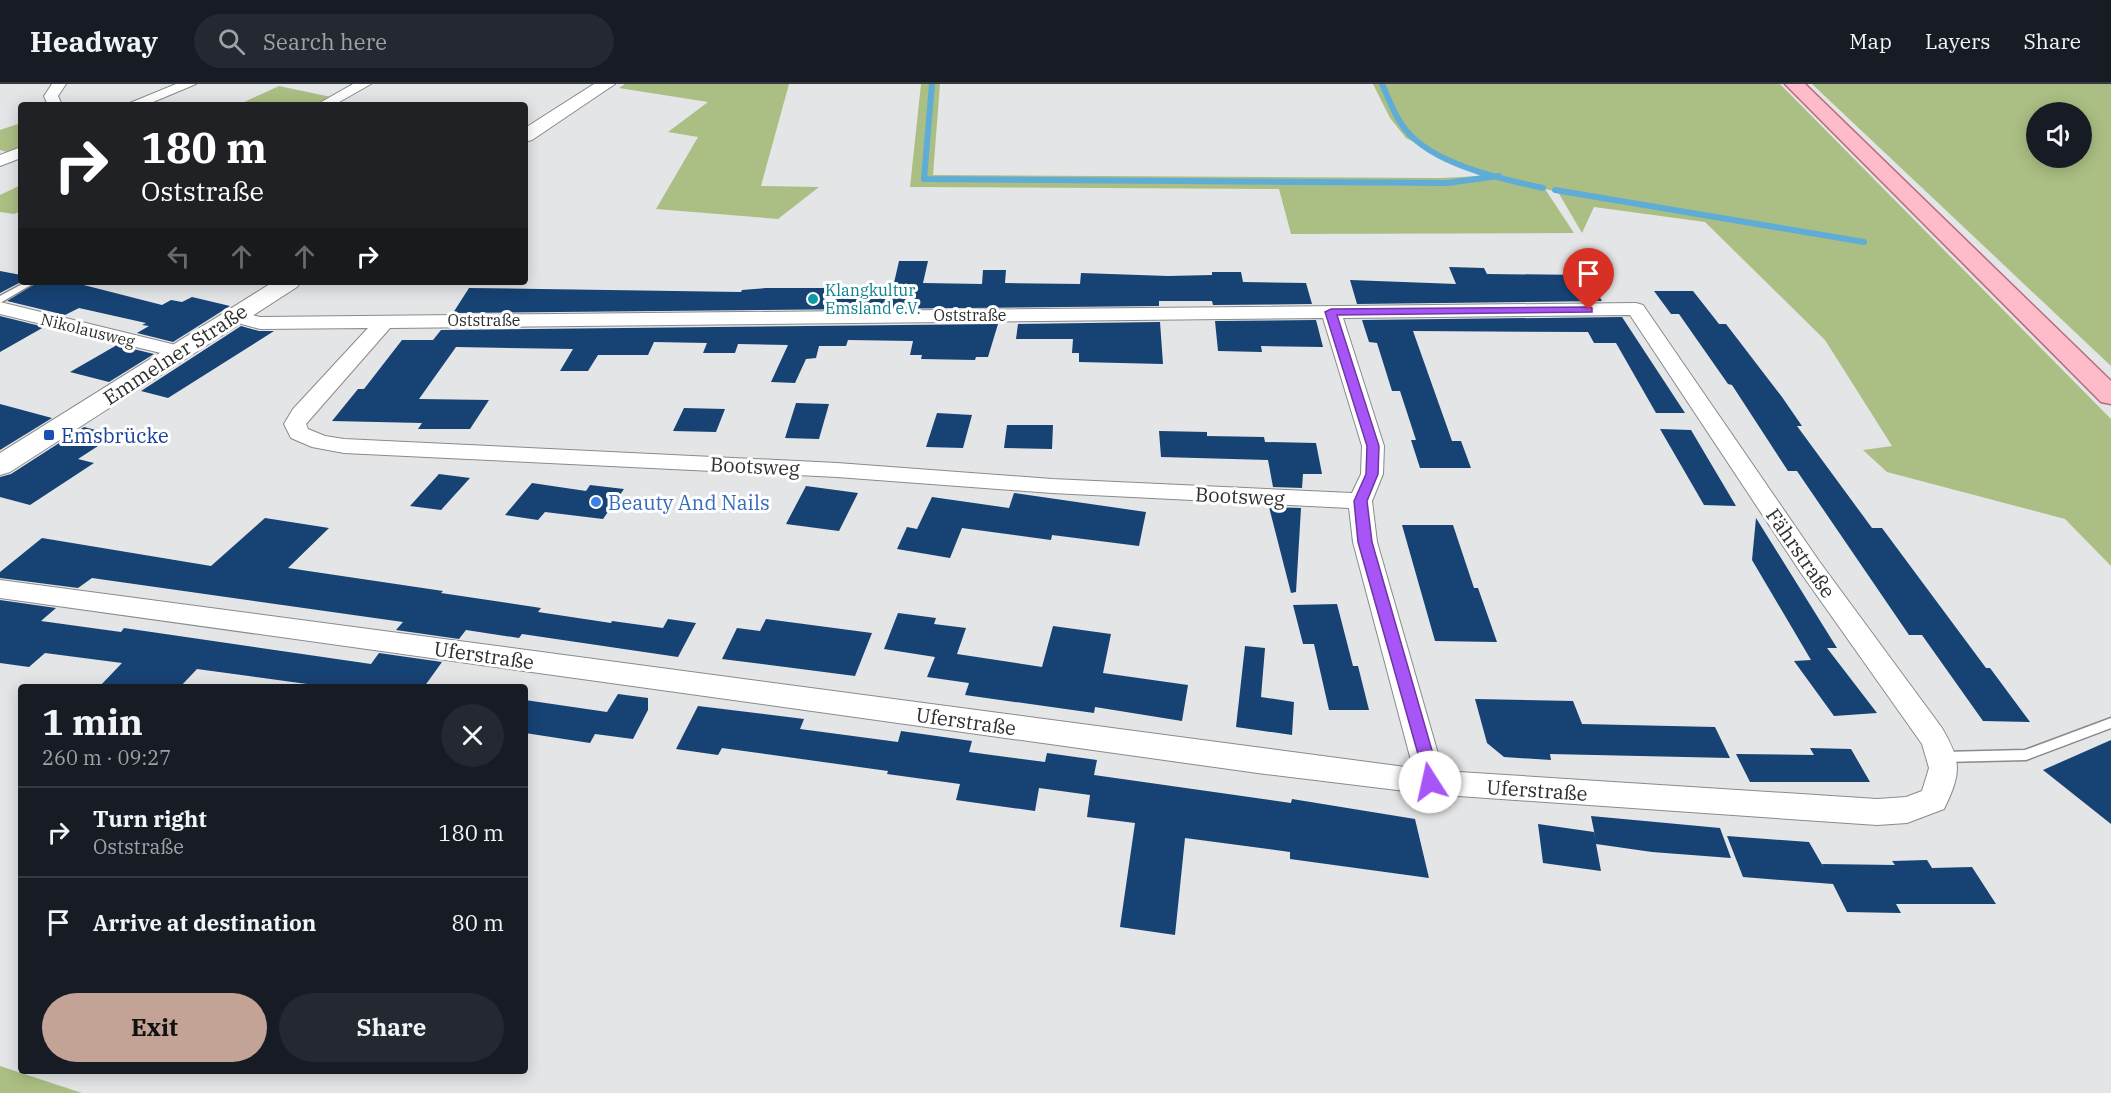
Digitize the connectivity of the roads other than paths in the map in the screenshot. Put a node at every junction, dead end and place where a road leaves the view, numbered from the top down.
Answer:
1 (59, 84) edge
2 (189, 84) edge
3 (364, 84) edge
4 (606, 84) edge
5 (1794, 84) edge
6 (54, 102) edge
7 (140, 102) edge
8 (328, 102) edge
9 (528, 134) edge
10 (27, 285) edge
11 (284, 285) edge
12 (0, 300) edge
13 (0, 308) edge
14 (1636, 309) joint
15 (1331, 312) junction
16 (234, 316) junction
17 (386, 320) junction
18 (177, 351) junction
19 (2111, 396) edge
20 (0, 466) edge
21 (1360, 501) junction
22 (0, 589) edge
23 (2111, 723) edge
24 (1944, 757) junction
25 (1430, 782) junction

1 - 6 street
2 - 7 street
3 - 8 street
4 - 9 street
5 - 19 main road
10 - 12 lane
11 - 16 street, Emmelner Straße
13 - 18 street, Nikolausweg
14 - 15 street, Oststraße
14 - 24 street, Fährstraße
15 - 17 street, Oststraße
15 - 21 street
16 - 17 street, Oststraße
16 - 18 street, Emmelner Straße
17 - 21 street, Bootsweg
18 - 20 street, Emmelner Straße
21 - 25 street
22 - 25 street, Uferstraße
23 - 24 lane
24 - 25 street, Uferstraße

